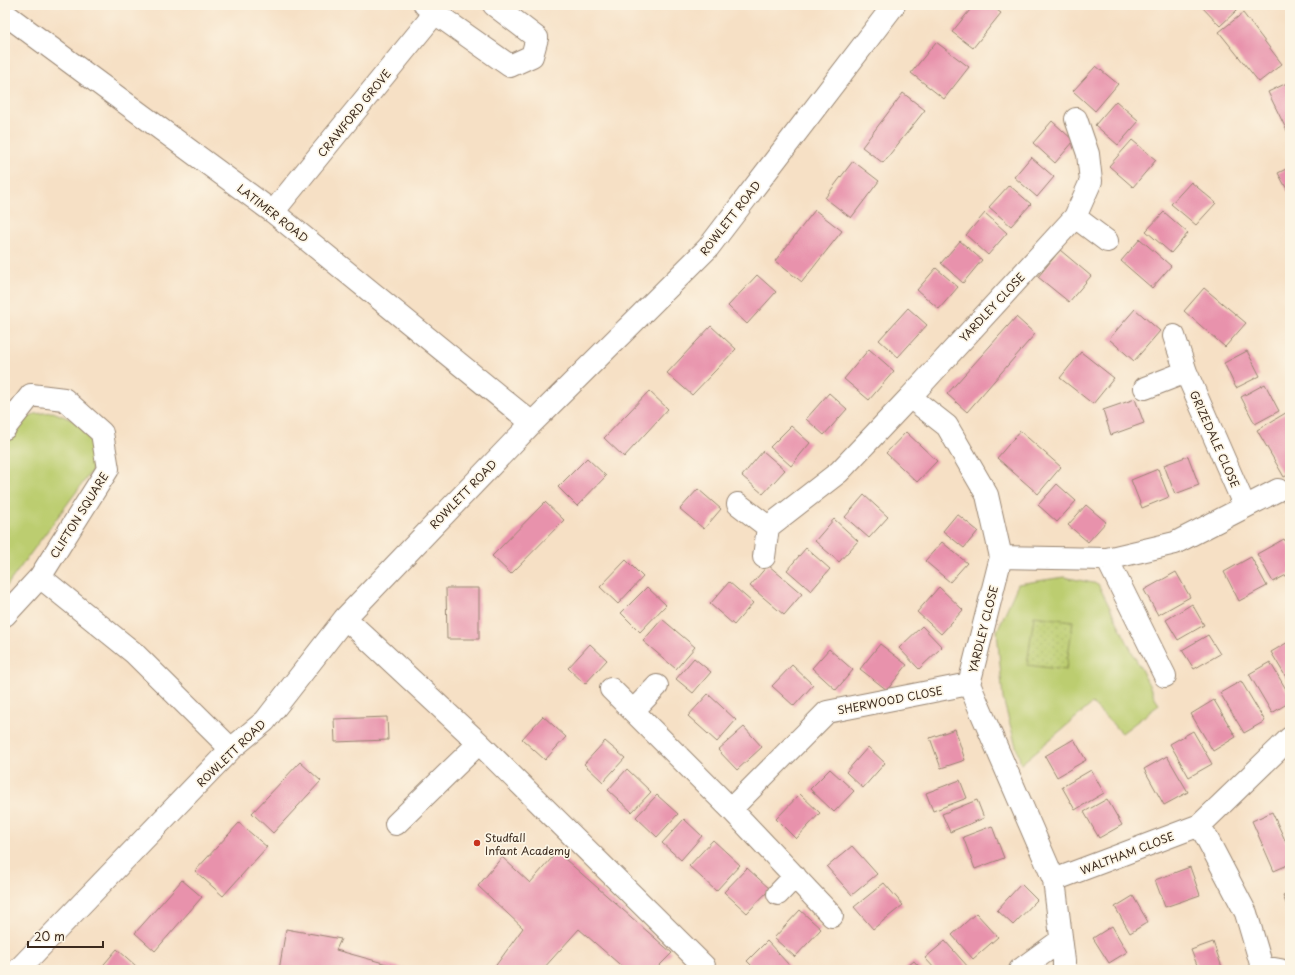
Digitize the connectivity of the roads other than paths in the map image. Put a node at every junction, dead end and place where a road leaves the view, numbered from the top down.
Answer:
1 (494, 5) edge
2 (894, 5) edge
3 (430, 9) edge
4 (5, 14) edge
5 (1076, 119) dead end
6 (273, 212) junction
7 (1074, 217) junction
8 (1107, 241) dead end
9 (1174, 336) dead end
10 (1186, 372) junction
11 (1145, 388) dead end
12 (910, 397) junction
13 (532, 423) junction
14 (5, 428) edge
15 (1278, 490) dead end
16 (738, 504) dead end
17 (1245, 507) junction
18 (768, 527) junction
19 (764, 557) dead end
20 (1001, 557) junction
21 (1107, 559) junction
22 (40, 577) junction
23 (5, 615) edge
24 (345, 618) junction
25 (1165, 676) dead end
26 (969, 684) junction
27 (657, 686) dead end
28 (611, 689) dead end
29 (633, 711) junction
30 (1290, 738) edge
31 (479, 743) junction
32 (232, 749) junction
33 (731, 808) junction
34 (396, 824) dead end
35 (1200, 825) junction
36 (795, 876) junction
37 (1054, 880) junction
38 (778, 894) dead end
39 (832, 916) dead end
40 (1062, 940) junction
41 (1268, 969) edge
42 (18, 970) edge
43 (700, 970) edge
44 (1020, 970) edge
45 (1064, 970) edge

1 - 3 street, CRAWFORD GROVE
2 - 13 street, ROWLETT ROAD
3 - 6 street, CRAWFORD GROVE
4 - 6 street, LATIMER ROAD
5 - 7 street, YARDLEY CLOSE
6 - 13 street, LATIMER ROAD
7 - 8 street
7 - 12 street, YARDLEY CLOSE
9 - 10 street, GRIZEDALE CLOSE
10 - 11 street
10 - 17 street, GRIZEDALE CLOSE
12 - 18 street, YARDLEY CLOSE
12 - 20 street, YARDLEY CLOSE
13 - 24 street, ROWLETT ROAD
14 - 22 street, CLIFTON SQUARE
15 - 17 street
16 - 18 street
17 - 21 street
18 - 19 street
20 - 21 street
20 - 26 street, YARDLEY CLOSE
21 - 25 street
22 - 23 street, CLIFTON SQUARE
22 - 32 street
24 - 31 street
24 - 32 street, ROWLETT ROAD
26 - 33 street, SHERWOOD CLOSE
26 - 37 street, YARDLEY CLOSE
27 - 29 street
28 - 29 street
29 - 33 street
30 - 35 street, WALTHAM CLOSE
31 - 34 street
31 - 43 street
32 - 42 street, ROWLETT ROAD
33 - 36 street
35 - 37 street, WALTHAM CLOSE
35 - 41 street
36 - 38 street
36 - 39 street
37 - 40 street, YARDLEY CLOSE
40 - 44 street
40 - 45 street, YARDLEY CLOSE

